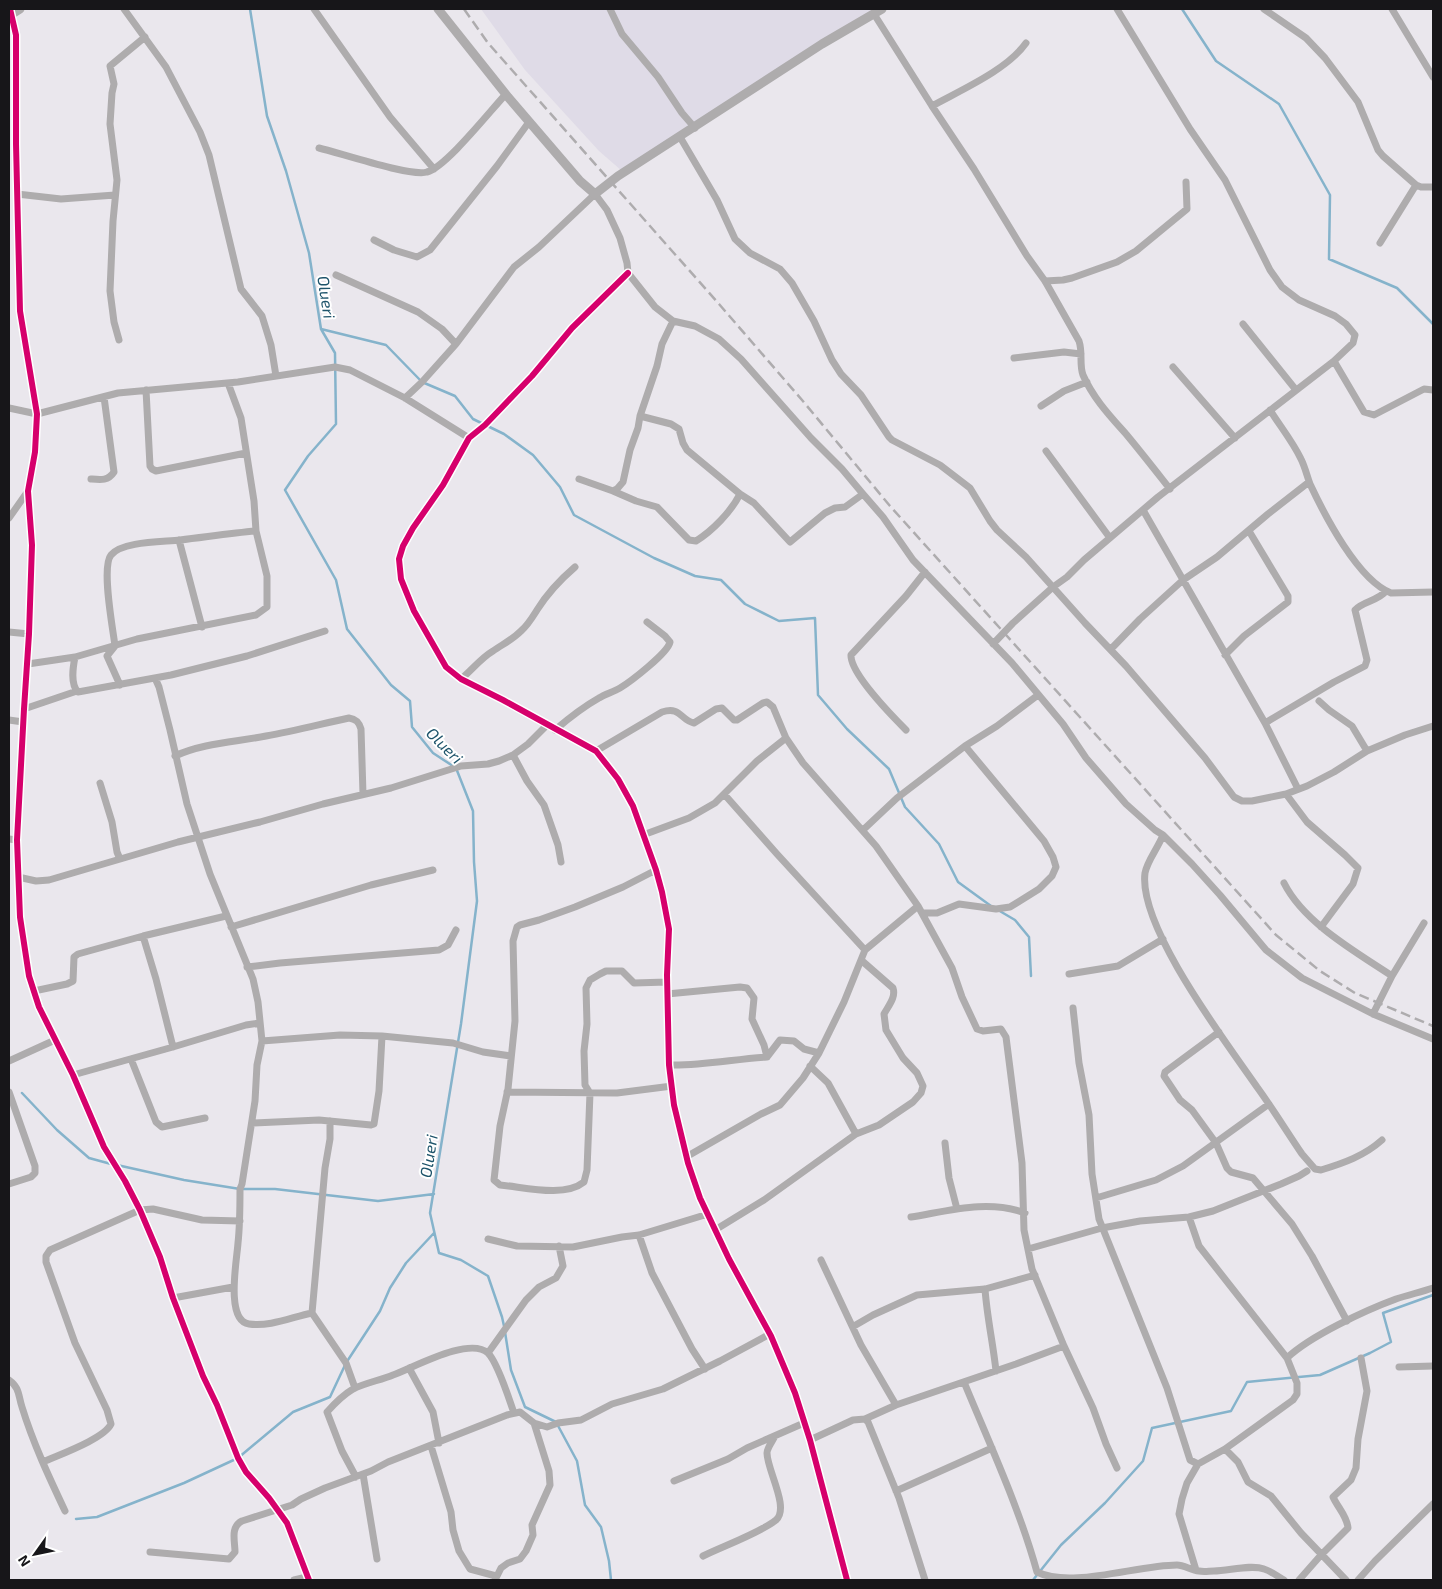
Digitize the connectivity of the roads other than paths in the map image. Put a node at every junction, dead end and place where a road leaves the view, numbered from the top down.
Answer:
1 (20, 9) edge
2 (124, 9) edge
3 (314, 9) edge
4 (438, 9) edge
5 (610, 9) edge
6 (1117, 9) edge
7 (1264, 9) edge
8 (1392, 9) edge
9 (878, 11) edge
10 (10, 13) edge
11 (144, 37) junction
12 (1026, 43) dead end
13 (1433, 77) edge
14 (506, 94) junction
15 (932, 106) junction
16 (529, 122) junction
17 (695, 128) junction
18 (680, 137) junction
19 (319, 148) dead end
20 (434, 169) junction
21 (1186, 182) dead end
22 (1416, 185) junction
23 (1433, 187) edge
24 (17, 194) junction
25 (596, 194) junction
26 (115, 195) junction
27 (18, 230) junction
28 (9, 231) edge
29 (374, 240) dead end
30 (1380, 243) dead end
31 (628, 273) junction
32 (336, 275) dead end
33 (1045, 280) junction
34 (673, 321) junction
35 (1243, 324) dead end
36 (119, 340) dead end
37 (456, 344) junction
38 (1082, 354) junction
39 (1014, 358) dead end
40 (1334, 361) junction
41 (1173, 367) dead end
42 (276, 376) junction
43 (1087, 382) junction
44 (228, 383) junction
45 (146, 390) junction
46 (1296, 390) junction
47 (1433, 390) edge
48 (104, 397) junction
49 (405, 398) junction
50 (1041, 406) dead end
51 (9, 408) edge
52 (1270, 410) junction
53 (37, 414) junction
54 (640, 416) junction
55 (468, 438) junction
56 (1235, 438) junction
57 (1046, 451) dead end
58 (246, 453) junction
59 (91, 479) dead end
60 (579, 479) dead end
61 (1310, 482) junction
62 (1170, 489) junction
63 (28, 491) junction
64 (612, 492) junction
65 (740, 494) junction
66 (864, 494) junction
67 (1142, 510) junction
68 (9, 518) edge
69 (256, 531) junction
70 (1248, 531) junction
71 (1110, 538) junction
72 (179, 540) junction
73 (575, 567) dead end
74 (925, 572) junction
75 (1183, 580) junction
76 (1053, 586) junction
77 (1386, 591) junction
78 (1433, 592) edge
79 (647, 622) dead end
80 (202, 627) junction
81 (325, 631) dead end
82 (9, 632) edge
83 (29, 634) junction
84 (993, 644) junction
85 (115, 646) junction
86 (1110, 649) junction
87 (1225, 655) junction
88 (75, 656) junction
89 (28, 664) junction
90 (154, 678) junction
91 (461, 679) junction
92 (120, 685) junction
93 (77, 691) junction
94 (1038, 695) junction
95 (1320, 701) dead end
96 (24, 709) junction
97 (9, 720) edge
98 (23, 722) junction
99 (1265, 724) junction
100 (547, 725) junction
101 (1433, 726) edge
102 (555, 730) junction
103 (906, 730) dead end
104 (786, 738) junction
105 (965, 746) junction
106 (596, 751) junction
107 (1367, 751) junction
108 (513, 755) junction
109 (175, 756) junction
110 (100, 783) dead end
111 (1298, 789) junction
112 (363, 794) junction
113 (724, 794) junction
114 (1286, 794) junction
115 (863, 830) junction
116 (643, 835) junction
117 (1163, 835) junction
118 (9, 838) edge
119 (198, 838) junction
120 (17, 840) junction
121 (120, 859) junction
122 (561, 862) dead end
123 (433, 870) dead end
124 (656, 870) junction
125 (18, 877) junction
126 (1284, 883) dead end
127 (920, 910) junction
128 (226, 916) junction
129 (1424, 923) dead end
130 (231, 927) junction
131 (1321, 927) junction
132 (456, 930) dead end
133 (143, 936) junction
134 (1163, 939) junction
135 (865, 950) junction
136 (861, 960) junction
137 (248, 968) junction
138 (1069, 974) dead end
139 (1392, 976) junction
140 (667, 982) junction
141 (34, 991) junction
142 (667, 994) junction
143 (1073, 1008) dead end
144 (1372, 1014) junction
145 (260, 1023) junction
146 (1219, 1032) junction
147 (382, 1036) junction
148 (1433, 1039) edge
149 (55, 1040) junction
150 (262, 1041) junction
151 (173, 1048) junction
152 (819, 1053) junction
153 (511, 1056) junction
154 (767, 1057) junction
155 (131, 1059) junction
156 (9, 1061) edge
157 (669, 1065) junction
158 (810, 1066) junction
159 (73, 1075) junction
160 (672, 1086) junction
161 (9, 1092) edge
162 (507, 1092) junction
163 (590, 1093) junction
164 (1269, 1104) junction
165 (205, 1118) dead end
166 (330, 1122) junction
167 (252, 1123) junction
168 (856, 1134) junction
169 (1382, 1140) dead end
170 (944, 1143) dead end
171 (1216, 1143) junction
172 (686, 1157) junction
173 (1307, 1171) dead end
174 (9, 1184) edge
175 (1265, 1191) junction
176 (1096, 1198) junction
177 (958, 1209) junction
178 (140, 1210) junction
179 (1024, 1213) junction
180 (708, 1214) junction
181 (1189, 1217) junction
182 (911, 1218) dead end
183 (240, 1221) junction
184 (1102, 1228) junction
185 (715, 1230) junction
186 (639, 1235) junction
187 (488, 1239) dead end
188 (559, 1246) junction
189 (1028, 1249) junction
190 (821, 1260) dead end
191 (1035, 1276) junction
192 (234, 1287) junction
193 (1433, 1288) edge
194 (985, 1289) junction
195 (173, 1298) junction
196 (312, 1313) junction
197 (1348, 1321) junction
198 (854, 1326) junction
199 (770, 1334) junction
200 (1064, 1346) junction
201 (488, 1353) junction
202 (1287, 1358) junction
203 (1362, 1358) dead end
204 (1433, 1366) edge
205 (1399, 1367) dead end
206 (409, 1368) junction
207 (705, 1369) junction
208 (996, 1370) junction
209 (9, 1380) edge
210 (964, 1382) junction
211 (355, 1388) junction
212 (896, 1405) junction
213 (514, 1413) junction
214 (865, 1419) junction
215 (534, 1423) junction
216 (804, 1423) junction
217 (775, 1436) junction
218 (810, 1440) junction
219 (439, 1442) junction
220 (431, 1446) junction
221 (992, 1448) junction
222 (1226, 1448) junction
223 (43, 1462) junction
224 (1198, 1464) junction
225 (1117, 1468) dead end
226 (364, 1474) junction
227 (356, 1477) junction
228 (674, 1481) dead end
229 (896, 1491) junction
230 (1433, 1504) edge
231 (292, 1505) junction
232 (277, 1509) junction
233 (65, 1511) dead end
234 (288, 1523) junction
235 (150, 1552) dead end
236 (1321, 1555) junction
237 (703, 1556) dead end
238 (377, 1558) dead end
239 (1196, 1570) junction
240 (496, 1578) edge
241 (308, 1579) edge
242 (844, 1579) edge
243 (1093, 1579) edge
244 (294, 1580) edge
245 (925, 1580) edge
246 (1284, 1580) edge
247 (1299, 1580) edge
248 (1346, 1580) edge
249 (1358, 1580) edge

1 - 10 street
2 - 11 street
3 - 20 street
4 - 14 street
5 - 17 street
6 - 40 street
7 - 22 street
8 - 13 street
9 - 15 street
9 - 17 street
10 - 24 street
11 - 26 street
11 - 42 street
12 - 15 street
14 - 16 street
14 - 20 street
15 - 33 street
16 - 25 street
16 - 29 street
17 - 18 street
18 - 25 street
18 - 76 street
19 - 20 street
21 - 33 street
22 - 23 street
22 - 30 street
24 - 26 street
24 - 27 street
25 - 31 street
25 - 37 street
26 - 36 street
27 - 28 street
27 - 53 street
31 - 34 street
31 - 55 street
32 - 37 street
33 - 38 street
34 - 54 street
34 - 66 street
35 - 46 street
37 - 49 street
38 - 39 street
38 - 43 street
40 - 46 street
40 - 47 street
41 - 56 street
42 - 44 street
42 - 49 street
43 - 50 street
43 - 62 street
44 - 45 street
44 - 58 street
45 - 48 street
45 - 58 street
46 - 52 street
48 - 53 street
48 - 59 street
49 - 55 street
51 - 53 street
52 - 56 street
52 - 61 street
53 - 63 street
54 - 64 street
54 - 65 street
55 - 91 street
56 - 62 street
57 - 71 street
58 - 69 street
60 - 64 street
61 - 70 street
61 - 77 street
62 - 67 street
63 - 68 street
63 - 83 street
64 - 65 street
65 - 66 street
66 - 74 street
67 - 71 street
67 - 75 street
69 - 72 street
69 - 80 street
70 - 75 street
70 - 87 street
71 - 76 street
72 - 80 street
72 - 85 street
73 - 91 street
74 - 84 street
74 - 103 street
75 - 86 street
75 - 87 street
76 - 84 street
76 - 86 street
77 - 78 street
77 - 99 street
79 - 102 street
80 - 85 street
81 - 90 street
82 - 83 street
83 - 89 street
84 - 94 street
85 - 88 street
85 - 92 street
86 - 114 street
87 - 99 street
88 - 89 street
88 - 93 street
89 - 96 street
90 - 92 street
90 - 109 street
91 - 100 street
92 - 93 street
93 - 96 street
94 - 105 street
94 - 117 street
95 - 107 street
96 - 98 street
97 - 98 street
98 - 120 street
99 - 111 street
100 - 102 street
100 - 108 street
101 - 107 street
102 - 106 street
104 - 106 street
104 - 113 street
104 - 115 street
105 - 115 street
105 - 127 street
106 - 116 street
107 - 111 street
108 - 112 street
108 - 122 street
109 - 112 street
109 - 119 street
110 - 121 street
111 - 114 street
112 - 119 street
113 - 116 street
113 - 135 street
114 - 131 street
115 - 127 street
116 - 124 street
117 - 134 street
117 - 144 street
118 - 120 street
119 - 121 street
119 - 128 street
120 - 125 street
121 - 125 street
123 - 130 street
124 - 140 street
124 - 153 street
125 - 141 street
126 - 131 street
127 - 135 street
127 - 179 street
128 - 130 street
128 - 133 street
129 - 139 street
130 - 137 street
131 - 139 street
132 - 137 street
133 - 141 street
133 - 151 street
134 - 138 street
134 - 146 street
135 - 136 street
136 - 152 street
136 - 168 street
137 - 145 street
139 - 144 street
140 - 142 street
140 - 163 street
141 - 149 street
142 - 154 street
142 - 157 street
143 - 176 street
144 - 148 street
145 - 150 street
145 - 151 street
146 - 164 street
146 - 171 street
147 - 150 street
147 - 153 street
147 - 166 street
149 - 156 street
149 - 159 street
150 - 167 street
151 - 155 street
152 - 154 street
152 - 158 street
153 - 162 street
154 - 157 street
155 - 159 street
155 - 165 street
157 - 160 street
158 - 168 street
158 - 172 street
159 - 178 street
160 - 163 street
160 - 172 street
161 - 174 street
162 - 163 street
162 - 163 street
164 - 169 street
164 - 171 street
166 - 167 street
166 - 196 street
167 - 183 street
168 - 185 street
170 - 177 street
171 - 175 street
171 - 176 street
172 - 180 street
173 - 175 street
175 - 181 street
175 - 197 street
176 - 184 street
177 - 179 street
177 - 182 street
178 - 183 street
178 - 195 street
178 - 223 street
179 - 189 street
180 - 185 street
180 - 186 street
181 - 184 street
181 - 202 street
183 - 192 street
184 - 189 street
184 - 224 street
185 - 199 street
186 - 188 street
186 - 207 street
187 - 188 street
188 - 201 street
189 - 191 street
190 - 198 street
191 - 194 street
191 - 200 street
192 - 195 street
192 - 196 street
193 - 197 street
194 - 198 street
194 - 208 street
195 - 232 street
196 - 211 street
197 - 202 street
198 - 212 street
199 - 207 street
199 - 216 street
200 - 208 street
200 - 225 street
201 - 206 street
201 - 213 street
202 - 222 street
203 - 236 street
204 - 205 street
206 - 211 street
206 - 219 street
207 - 215 street
208 - 210 street
209 - 223 street
210 - 212 street
210 - 221 street
211 - 227 street
212 - 214 street
213 - 215 street
213 - 219 street
214 - 218 street
214 - 229 street
215 - 240 street
216 - 217 street
216 - 218 street
217 - 228 street
217 - 237 street
218 - 242 street
219 - 220 street
220 - 226 street
220 - 240 street
221 - 229 street
221 - 243 street
222 - 224 street
222 - 236 street
223 - 233 street
224 - 239 street
226 - 227 street
226 - 238 street
227 - 231 street
229 - 245 street
230 - 249 street
231 - 232 street
231 - 234 street
232 - 234 street
232 - 235 street
234 - 241 street
236 - 247 street
236 - 248 street
239 - 243 street
239 - 246 street
241 - 244 street

